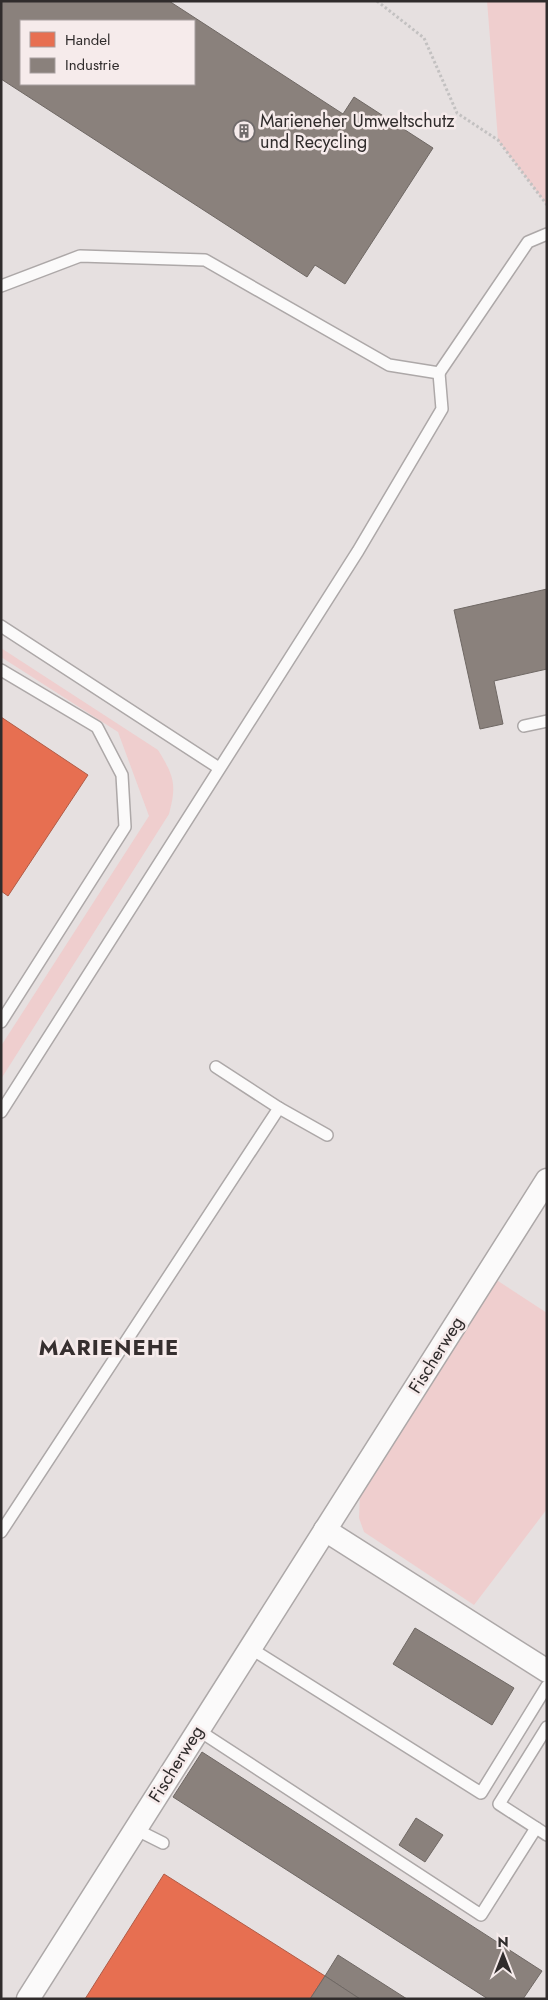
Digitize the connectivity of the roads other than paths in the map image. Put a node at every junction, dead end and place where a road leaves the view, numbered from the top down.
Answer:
1 (547, 234) edge
2 (1, 286) edge
3 (439, 373) junction
4 (1, 626) edge
5 (1, 670) edge
6 (547, 721) edge
7 (524, 726) dead end
8 (219, 768) junction
9 (1, 1022) edge
10 (216, 1067) dead end
11 (279, 1108) junction
12 (1, 1112) edge
13 (327, 1135) dead end
14 (547, 1180) edge
15 (324, 1530) junction
16 (1, 1532) edge
17 (250, 1648) junction
18 (547, 1671) edge
19 (547, 1686) edge
20 (547, 1727) edge
21 (198, 1730) junction
22 (136, 1828) junction
23 (536, 1828) junction
24 (547, 1835) edge
25 (163, 1843) dead end
26 (28, 1999) edge

1 - 3 lane
2 - 3 lane
3 - 8 lane
4 - 8 lane
5 - 9 lane
6 - 7 lane
8 - 12 lane
10 - 11 lane
11 - 13 lane
11 - 16 lane
14 - 15 street, Fischerweg
15 - 17 street, Fischerweg
15 - 18 street
17 - 19 lane
17 - 21 street, Fischerweg
20 - 23 lane
21 - 22 street, Fischerweg
21 - 23 lane
22 - 25 lane
22 - 26 street, Fischerweg
23 - 24 lane

